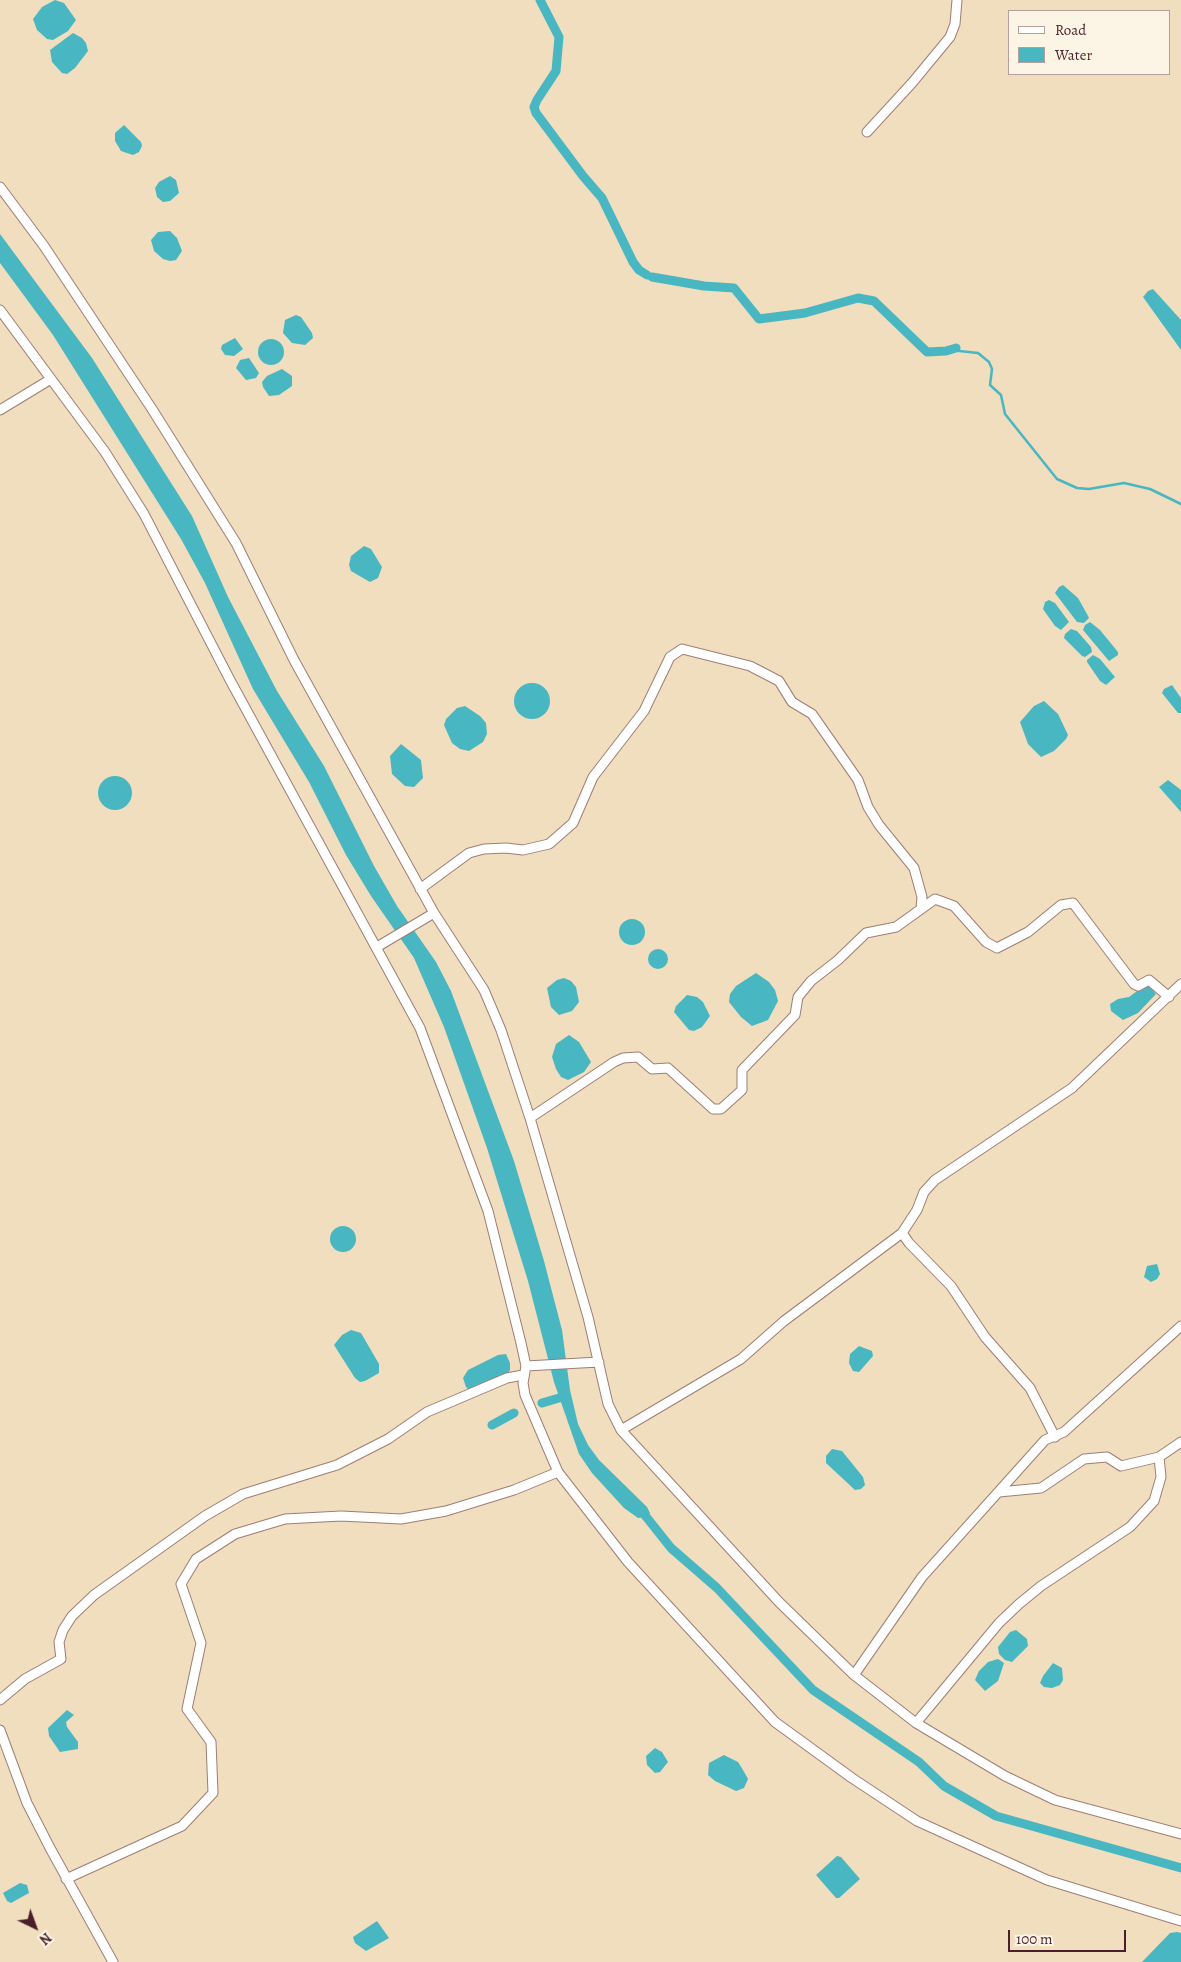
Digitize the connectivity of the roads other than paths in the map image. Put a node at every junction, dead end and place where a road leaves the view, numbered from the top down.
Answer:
1 (957, 0) edge
2 (867, 132) dead end
3 (0, 187) edge
4 (0, 310) edge
5 (51, 378) junction
6 (0, 410) edge
7 (420, 889) junction
8 (921, 909) junction
9 (434, 913) junction
10 (377, 947) junction
11 (1181, 984) edge
12 (1169, 997) junction
13 (530, 1118) junction
14 (902, 1233) junction
15 (1181, 1326) edge
16 (599, 1362) junction
17 (524, 1371) junction
18 (621, 1430) junction
19 (1055, 1436) junction
20 (1181, 1442) edge
21 (1159, 1457) junction
22 (558, 1472) junction
23 (999, 1492) junction
24 (854, 1675) junction
25 (0, 1700) edge
26 (916, 1723) junction
27 (0, 1730) edge
28 (1181, 1834) edge
29 (66, 1878) junction
30 (1181, 1921) edge
31 (113, 1962) edge

1 - 2 street
3 - 7 street
4 - 5 street
5 - 6 street
5 - 10 street
7 - 8 street
7 - 9 street
8 - 12 street
8 - 13 street
9 - 10 street
9 - 13 street
10 - 17 street
11 - 12 street
12 - 14 street
13 - 16 street
14 - 18 street
14 - 19 street
15 - 19 street
16 - 17 street
16 - 18 street
17 - 22 street
17 - 25 street
18 - 24 street
19 - 23 street
20 - 21 street
21 - 23 street
21 - 26 street
22 - 29 street
22 - 30 street
23 - 24 street
24 - 26 street
26 - 28 street
27 - 29 street
29 - 31 street

